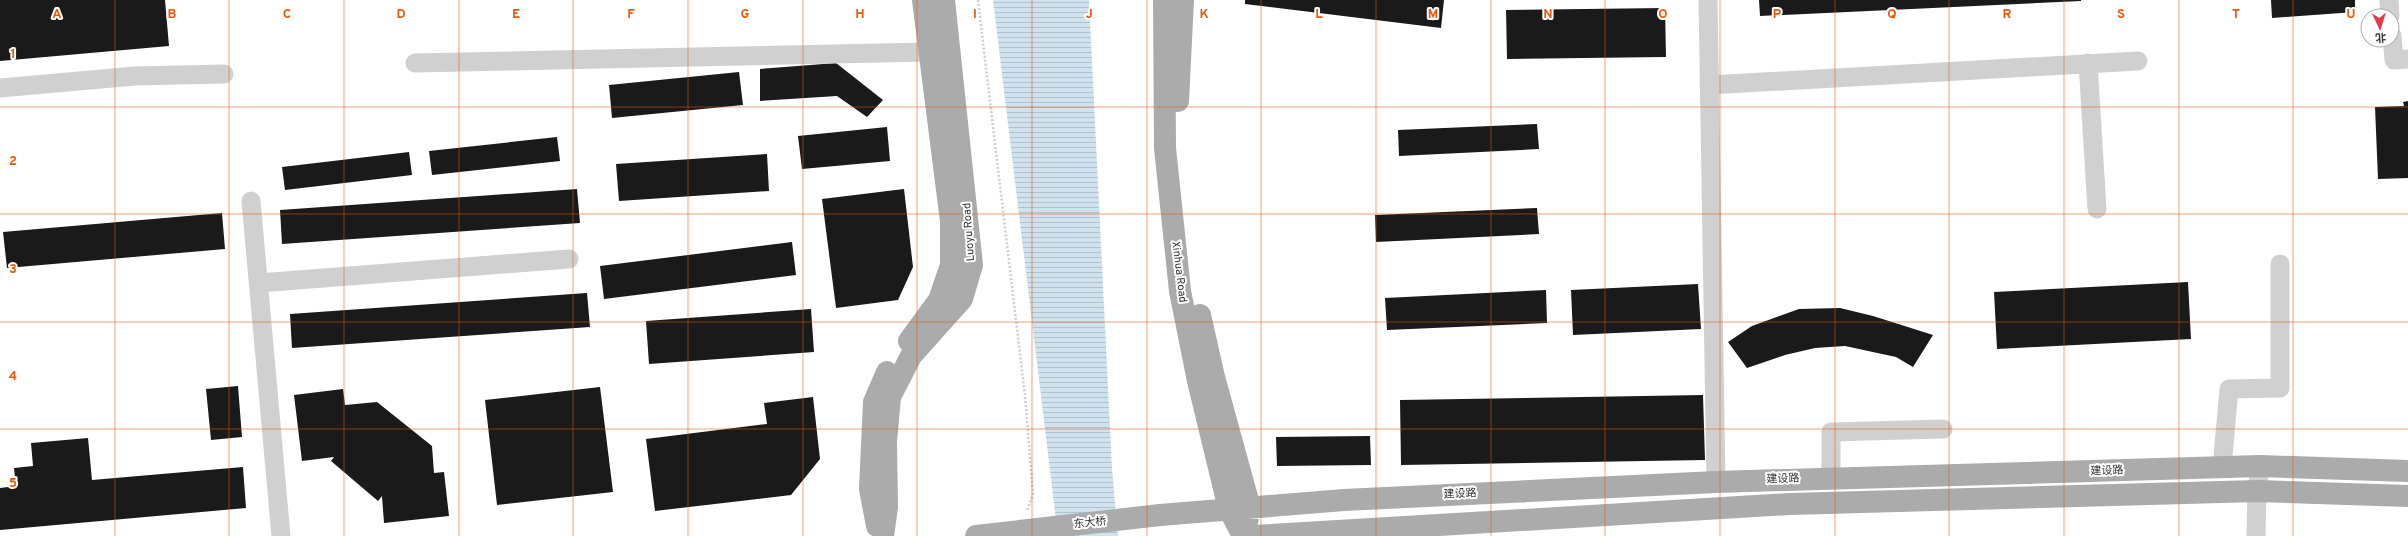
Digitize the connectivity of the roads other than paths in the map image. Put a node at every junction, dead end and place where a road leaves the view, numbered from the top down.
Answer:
1 (923, 0) edge
2 (944, 0) edge
3 (1164, 0) edge
4 (1183, 0) edge
5 (1708, 0) edge
6 (2393, 48) edge
7 (928, 52) junction
8 (2408, 59) edge
9 (2138, 61) dead end
10 (415, 63) dead end
11 (2088, 64) junction
12 (224, 74) dead end
13 (1709, 85) junction
14 (0, 88) edge
15 (251, 201) dead end
16 (2097, 209) dead end
17 (569, 259) dead end
18 (2280, 264) dead end
19 (259, 283) junction
20 (1944, 429) dead end
21 (2260, 466) junction
22 (2222, 467) junction
23 (2408, 471) edge
24 (1831, 478) junction
25 (1716, 482) junction
26 (2257, 491) junction
27 (2408, 496) edge
28 (1250, 508) junction
29 (1229, 509) junction
30 (1160, 515) joint
31 (1340, 533) edge
32 (281, 536) edge
33 (879, 536) edge
34 (883, 536) edge
35 (976, 536) edge
36 (1244, 536) edge
37 (1255, 536) edge
38 (2256, 536) edge

1 - 7 main road, Luoyu Road
2 - 34 main road, Luoyu Road
3 - 29 main road, Xinhua Road
4 - 28 main road, Xinhua Road
5 - 13 street
6 - 8 street
7 - 10 street
7 - 33 main road, Luoyu Road
9 - 11 street
11 - 13 street
11 - 16 street
12 - 14 street
13 - 25 street
15 - 19 street
17 - 19 street
18 - 22 street
19 - 32 street
20 - 24 street
21 - 22 main road, 建设路
21 - 23 main road, 建设路
21 - 26 street
22 - 24 main road, 建设路
24 - 25 main road, 建设路
25 - 28 main road, 建设路
26 - 27 main road
26 - 31 main road
26 - 38 street
28 - 29 main road, 建设路
28 - 36 main road, Xinhua Road
29 - 30 main road, 建设路
29 - 36 main road, Xinhua Road
30 - 35 main road, 东大桥
31 - 37 main road

